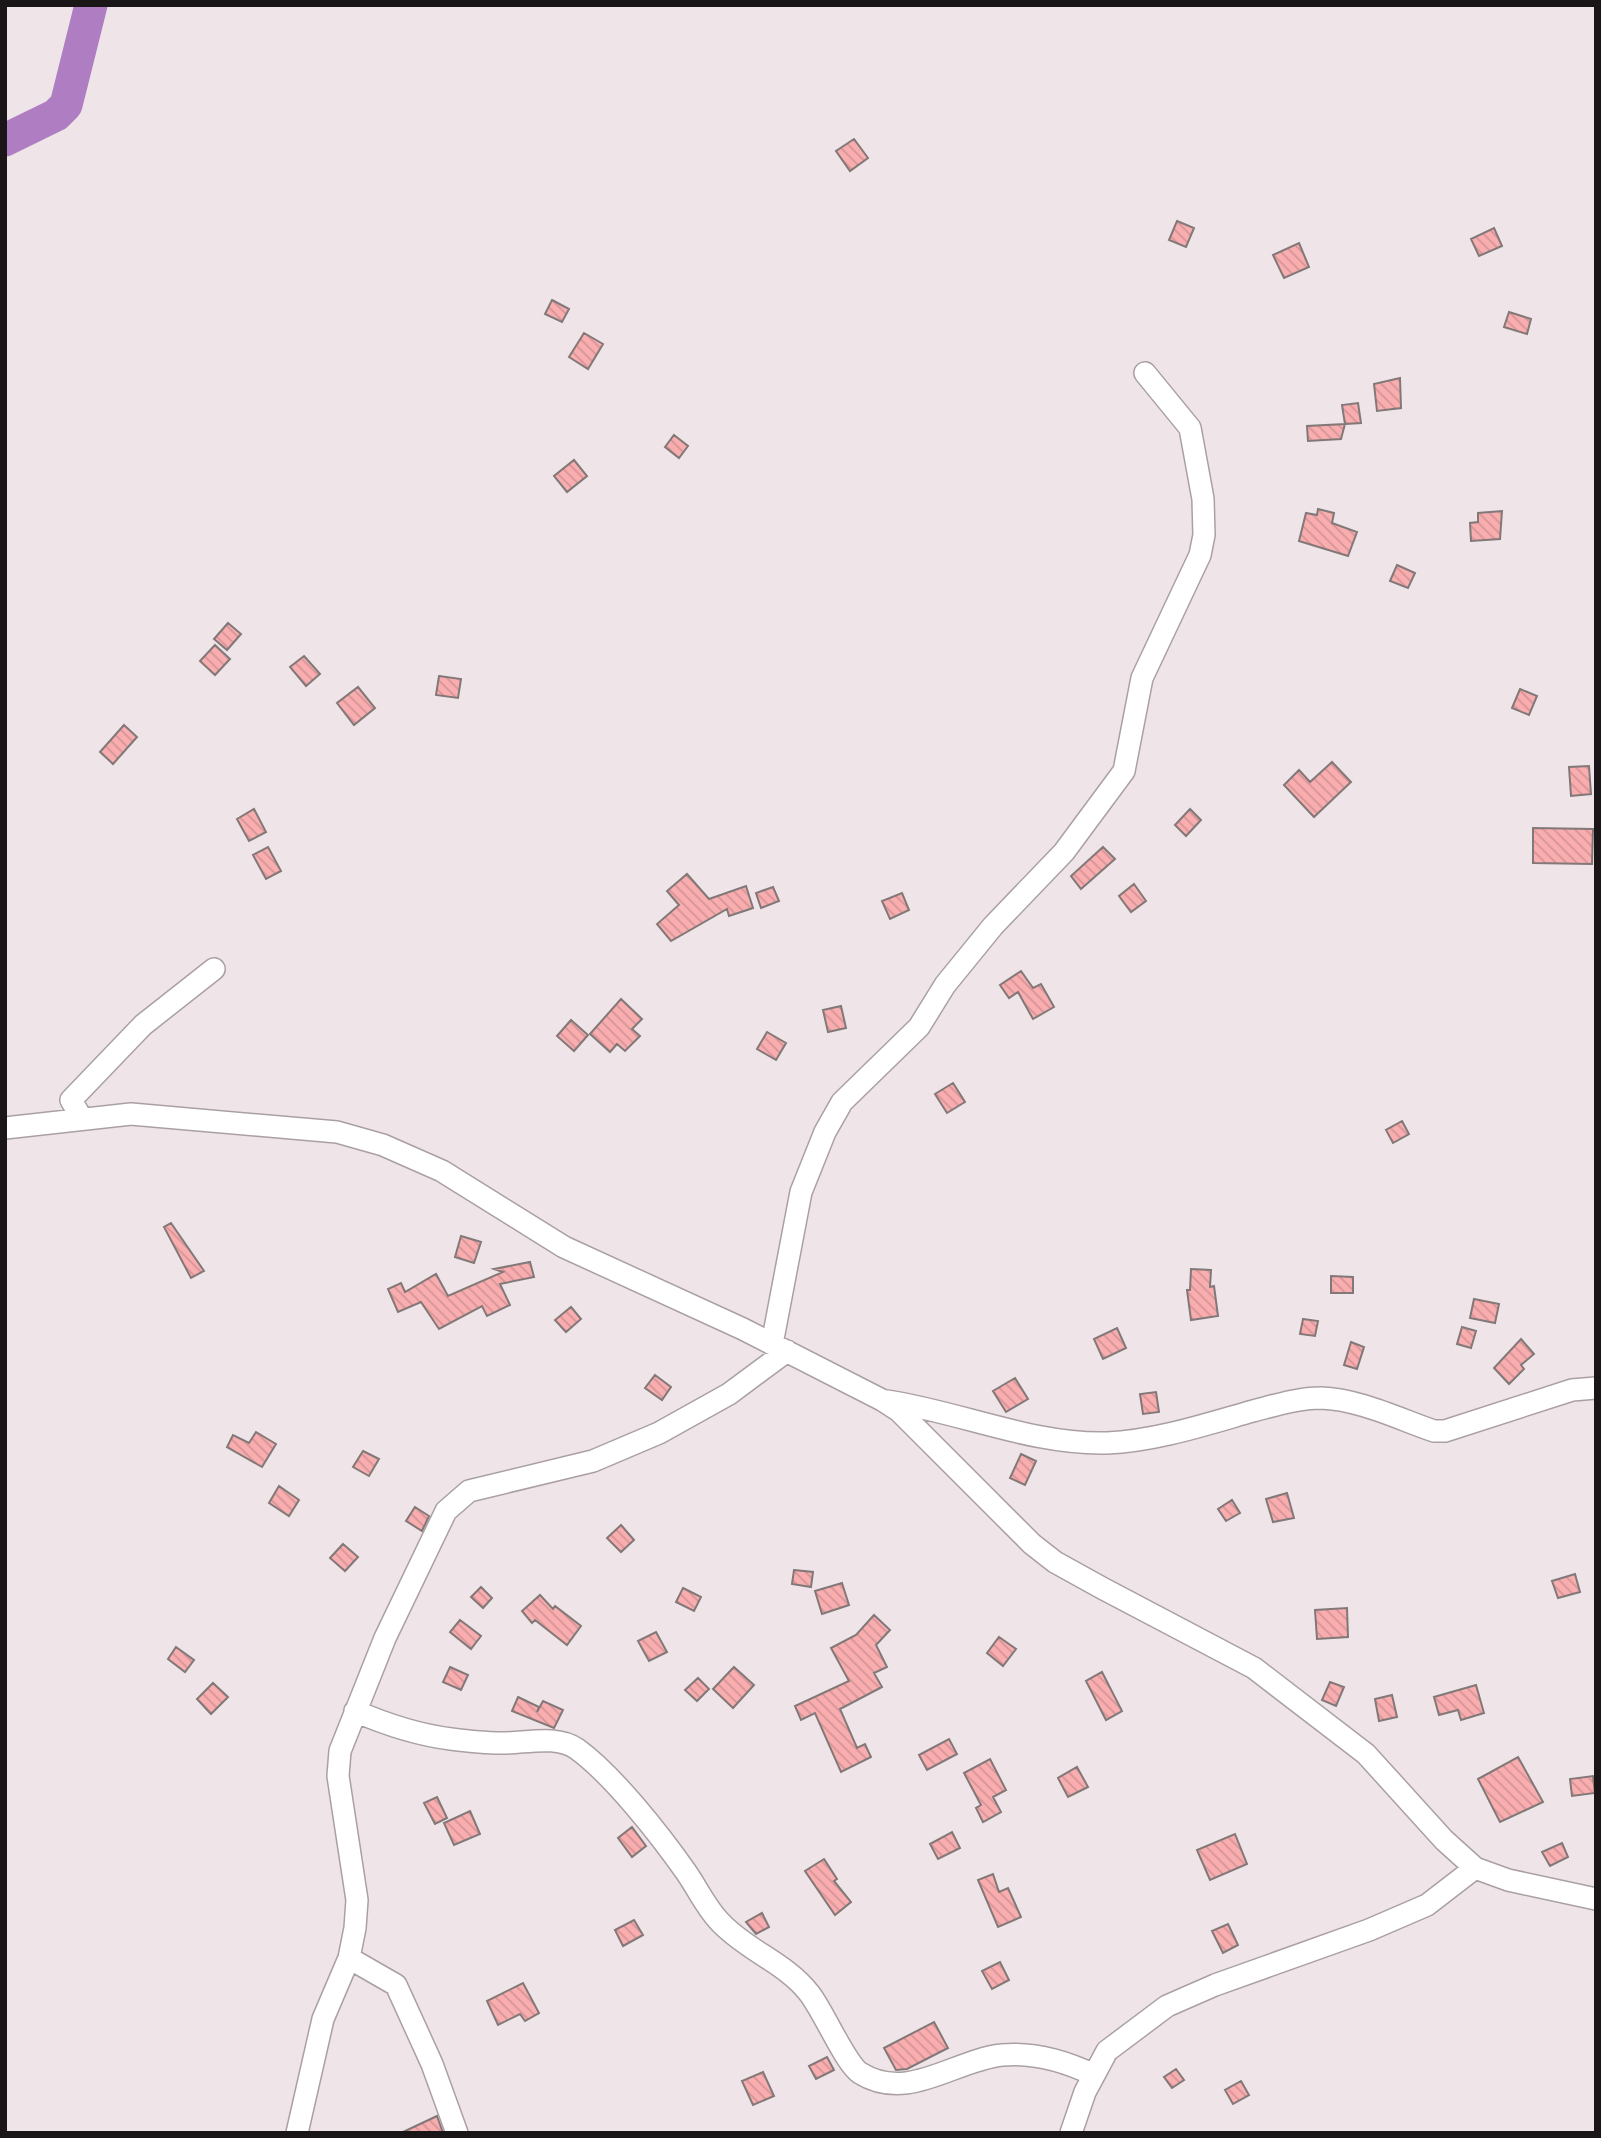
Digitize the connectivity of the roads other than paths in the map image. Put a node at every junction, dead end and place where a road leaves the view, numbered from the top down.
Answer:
1 (1145, 373) dead end
2 (214, 969) dead end
3 (82, 1119) junction
4 (5, 1128) edge
5 (780, 1347) junction
6 (1596, 1388) edge
7 (882, 1400) junction
8 (355, 1711) junction
9 (1475, 1868) junction
10 (1596, 1899) edge
11 (349, 1958) junction
12 (1094, 2075) junction
13 (297, 2133) edge
14 (457, 2133) edge
15 (1071, 2133) edge

1 - 5 street
2 - 3 street
3 - 4 street
3 - 5 street
5 - 7 street
5 - 8 street
6 - 7 street
7 - 9 street
8 - 11 street
8 - 12 street
9 - 10 street
9 - 12 street
11 - 13 street
11 - 14 street
12 - 15 street

